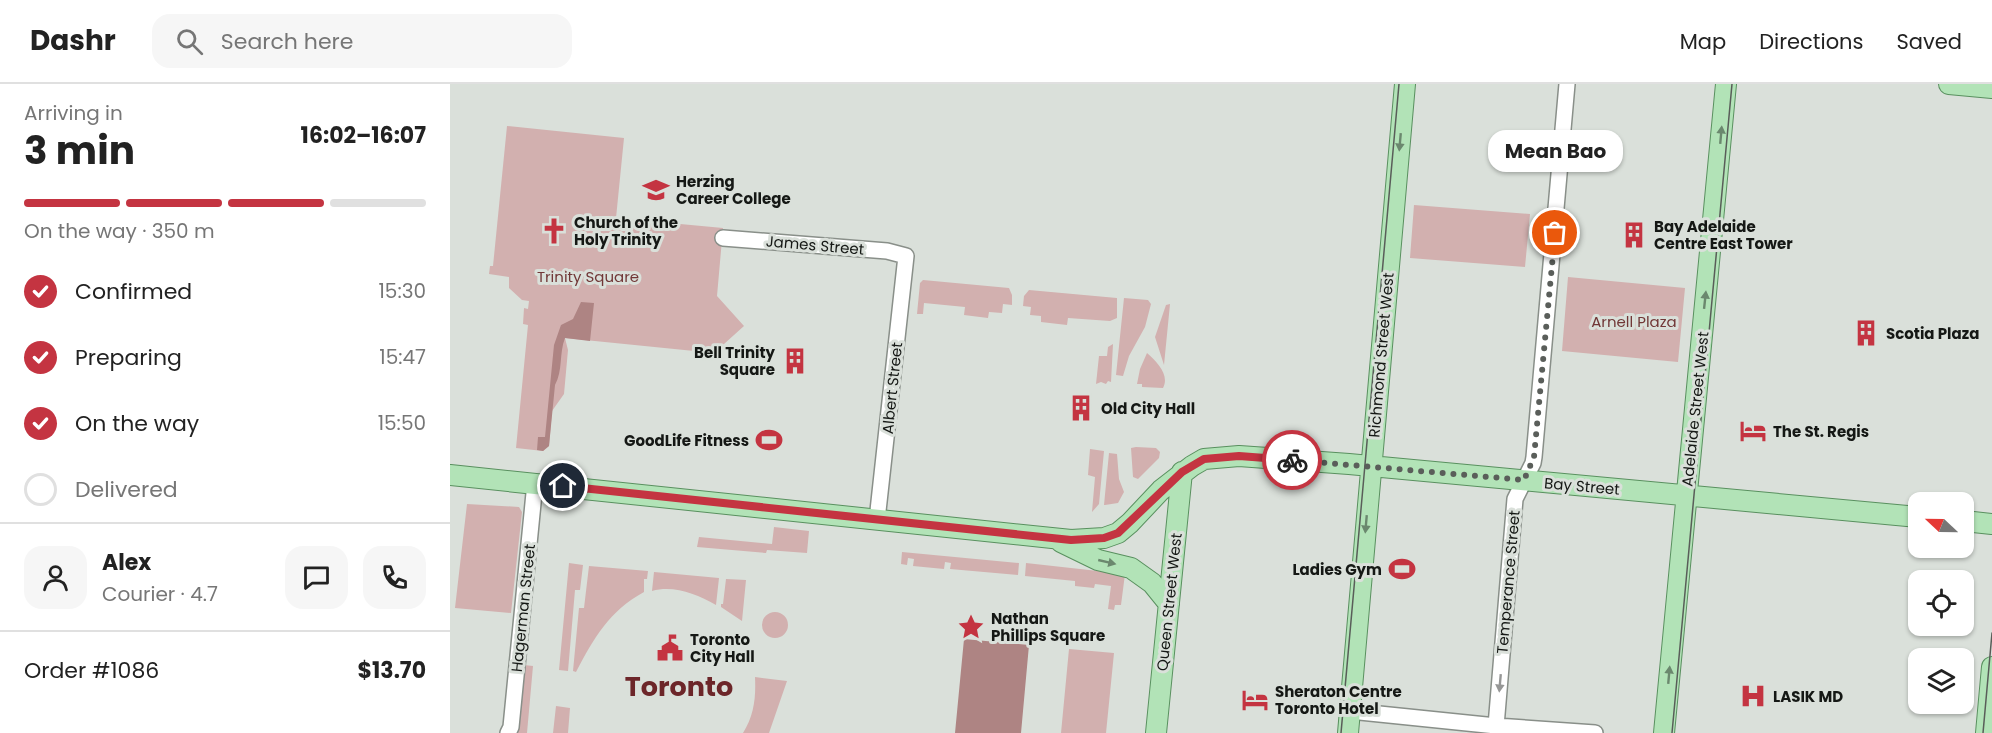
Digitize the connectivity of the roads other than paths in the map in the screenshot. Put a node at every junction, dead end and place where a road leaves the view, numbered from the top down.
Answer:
1 (1405, 84) edge
2 (1567, 84) edge
3 (1726, 84) edge
4 (1949, 84) edge
5 (1992, 88) edge
6 (723, 238) dead end
7 (906, 256) joint
8 (1371, 466) junction
9 (1182, 472) junction
10 (450, 475) edge
11 (1524, 480) junction
12 (535, 483) junction
13 (1686, 495) junction
14 (1908, 516) edge
15 (877, 520) junction
16 (1974, 522) edge
17 (1992, 524) edge
18 (1053, 538) junction
19 (1168, 603) junction
20 (1992, 667) edge
21 (1350, 711) junction
22 (1496, 726) junction
23 (508, 733) edge
24 (1156, 733) edge
25 (1348, 733) edge
26 (1595, 733) edge
27 (1664, 733) edge
28 (1986, 733) edge

1 -> 8 main road, Richmond Street West
2 - 11 street, Temperance Street
13 -> 3 main road, Adelaide Street West
4 - 5 main road
6 - 7 street, James Street
7 - 15 street, Albert Street
8 - 9 main road, Bay Street
8 - 11 main road, Bay Street
8 -> 21 main road, Richmond Street West
9 - 18 main road, Bay Street
9 - 19 main road, Queen Street West
10 - 12 main road, Bay Street
11 - 13 main road, Bay Street
11 -> 22 street, Temperance Street
12 - 15 main road, Bay Street
12 - 23 street, Hagerman Street
13 - 14 main road, Bay Street
27 -> 13 main road, Adelaide Street West
15 - 18 main road, Bay Street
16 - 17 main road
18 -> 19 main road
19 - 24 main road, Queen Street West
20 - 28 main road
21 - 22 street
21 - 25 main road, Richmond Street West
22 - 26 street

